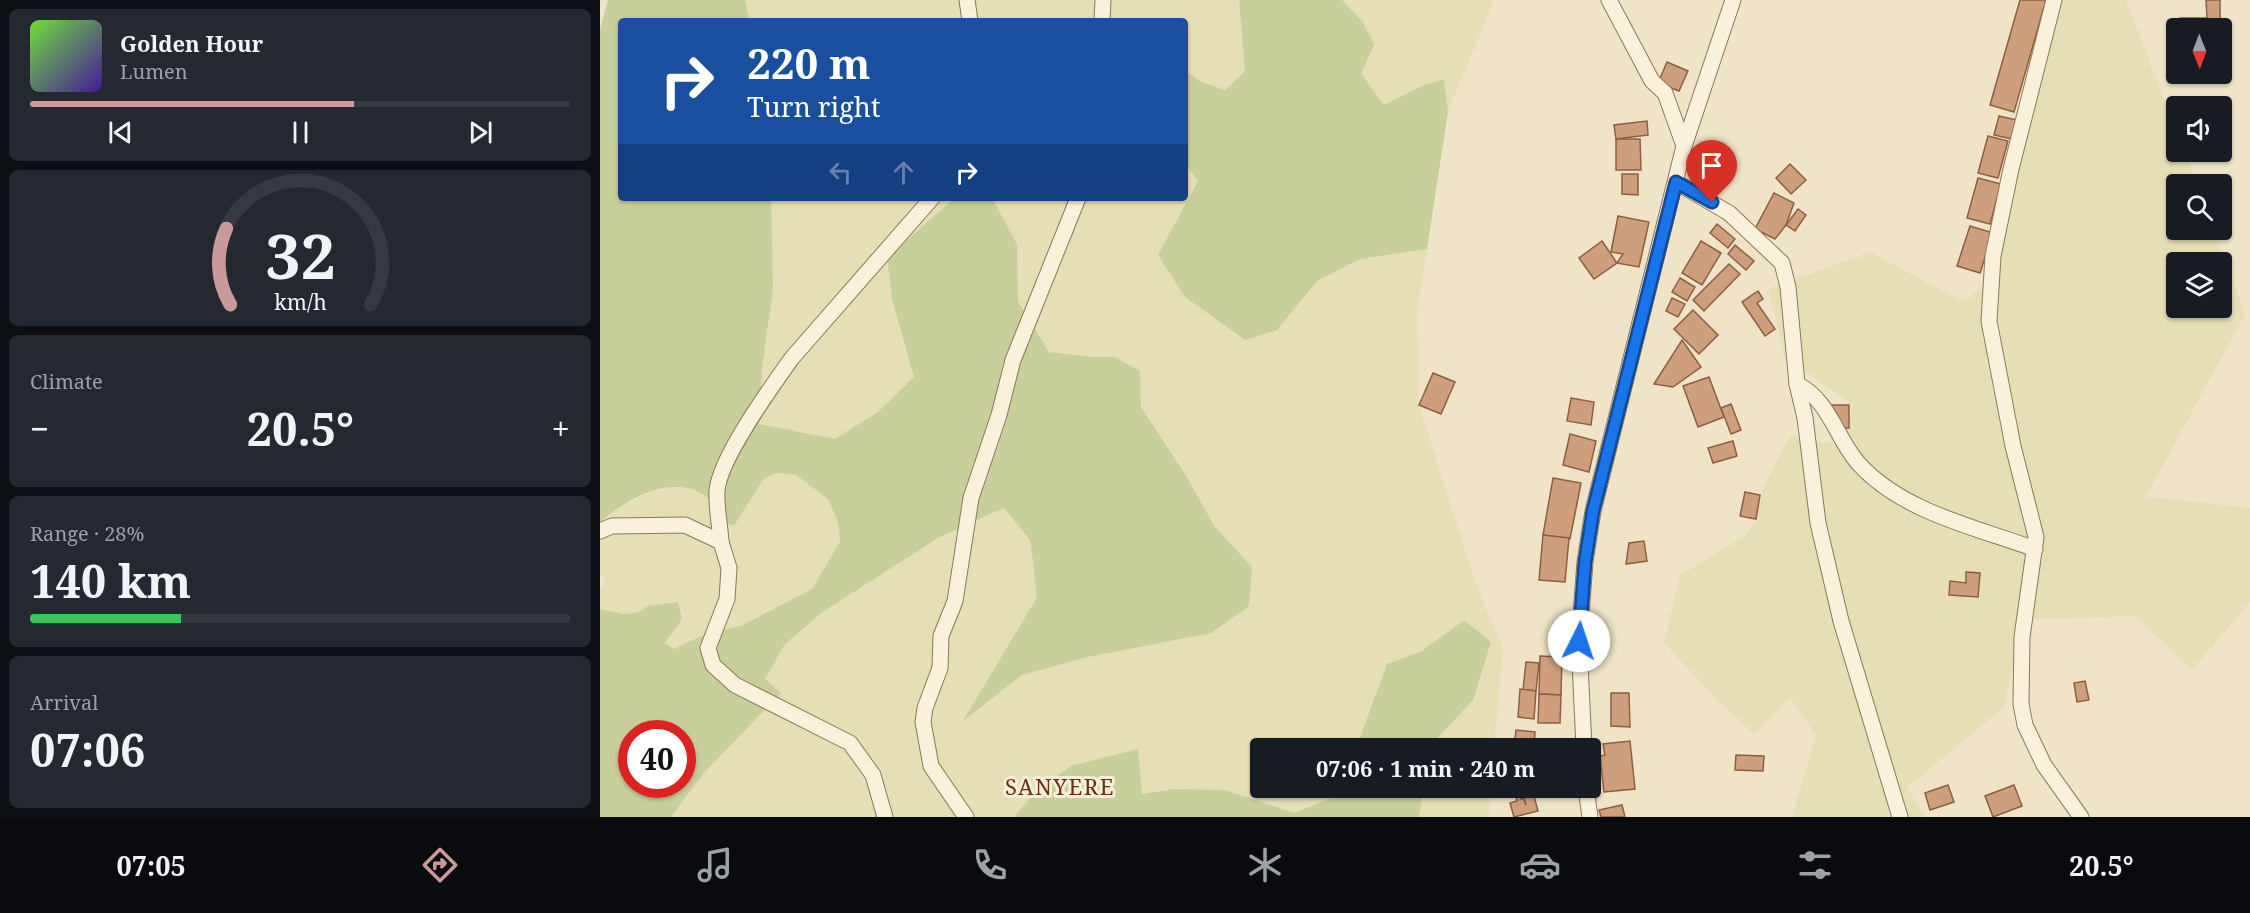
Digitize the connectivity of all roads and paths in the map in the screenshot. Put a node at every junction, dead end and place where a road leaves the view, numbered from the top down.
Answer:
1 (967, 0) edge
2 (1103, 0) edge
3 (1609, 0) edge
4 (1733, 0) edge
5 (2054, 0) edge
6 (970, 18) edge
7 (1102, 18) edge
8 (1684, 146) junction
9 (1676, 182) junction
10 (929, 201) edge
11 (1077, 201) edge
12 (1797, 384) junction
13 (600, 531) edge
14 (721, 542) junction
15 (2034, 549) junction
16 (1584, 738) edge
17 (1587, 798) edge
18 (885, 817) edge
19 (966, 817) edge
20 (1590, 817) edge
21 (1900, 817) edge
22 (2081, 817) edge

1 - 6 street
2 - 7 street
3 - 8 street
4 - 8 street
5 - 15 street
8 - 9 street
9 - 12 street
9 - 16 street
10 - 14 street
11 - 19 street
12 - 15 street
12 - 21 street
13 - 14 street
14 - 18 street
15 - 22 street
17 - 20 street

